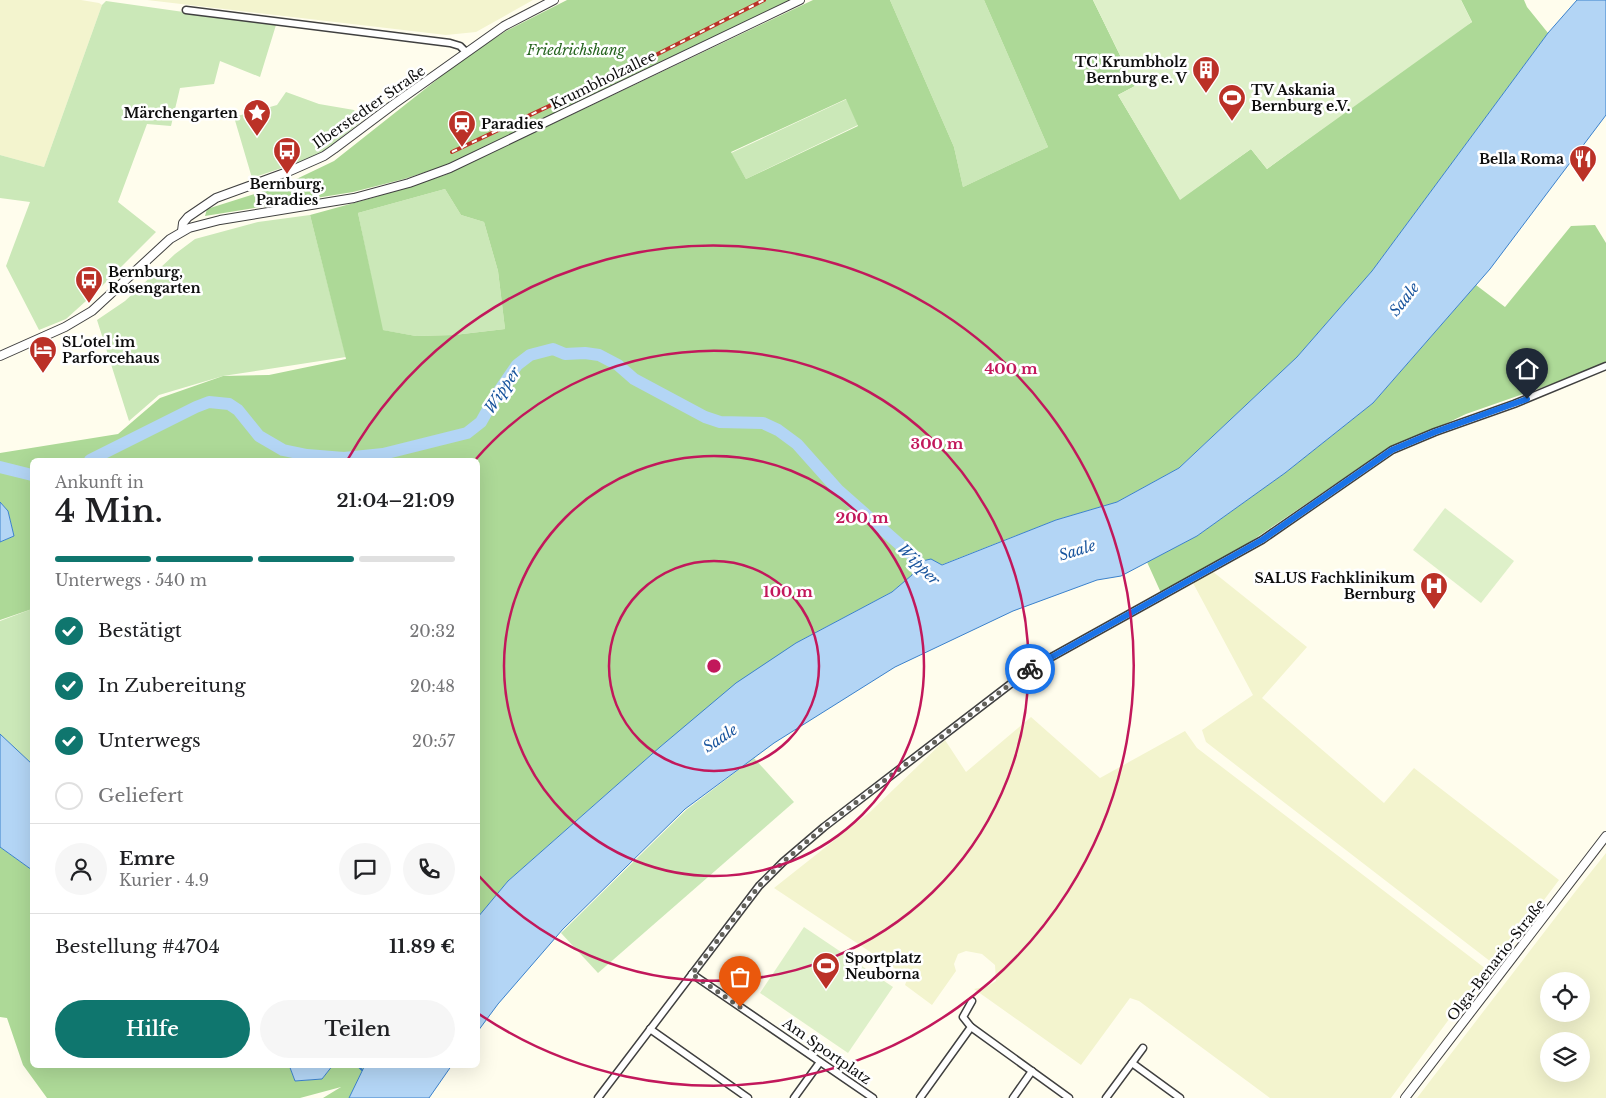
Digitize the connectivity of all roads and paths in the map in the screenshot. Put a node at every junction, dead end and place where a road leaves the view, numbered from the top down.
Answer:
1 (554, 0) edge
2 (800, 0) edge
3 (186, 10) dead end
4 (466, 52) junction
5 (182, 231) junction
6 (0, 356) edge
7 (1606, 366) edge
8 (1606, 836) edge
9 (692, 974) junction
10 (972, 1000) dead end
11 (971, 1028) junction
12 (650, 1029) junction
13 (1143, 1048) dead end
14 (820, 1062) junction
15 (1132, 1063) junction
16 (1032, 1071) junction
17 (598, 1098) edge
18 (748, 1098) edge
19 (794, 1098) edge
20 (873, 1098) edge
21 (920, 1098) edge
22 (1013, 1098) edge
23 (1069, 1098) edge
24 (1106, 1098) edge
25 (1180, 1098) edge
26 (1405, 1098) edge

1 - 4 street, Ilberstedter Straße
2 - 5 street, Krumbholzallee
3 - 4 street
4 - 5 street, Ilberstedter Straße
5 - 6 street
7 - 9 street
8 - 26 street, Olga-Benario-Straße
9 - 12 street
9 - 14 street, Am Sportplatz
10 - 11 street
11 - 16 street
11 - 21 street
12 - 17 street
12 - 18 street
13 - 15 street
14 - 19 street
14 - 20 street, Am Sportplatz
15 - 24 street
15 - 25 street
16 - 22 street
16 - 23 street

